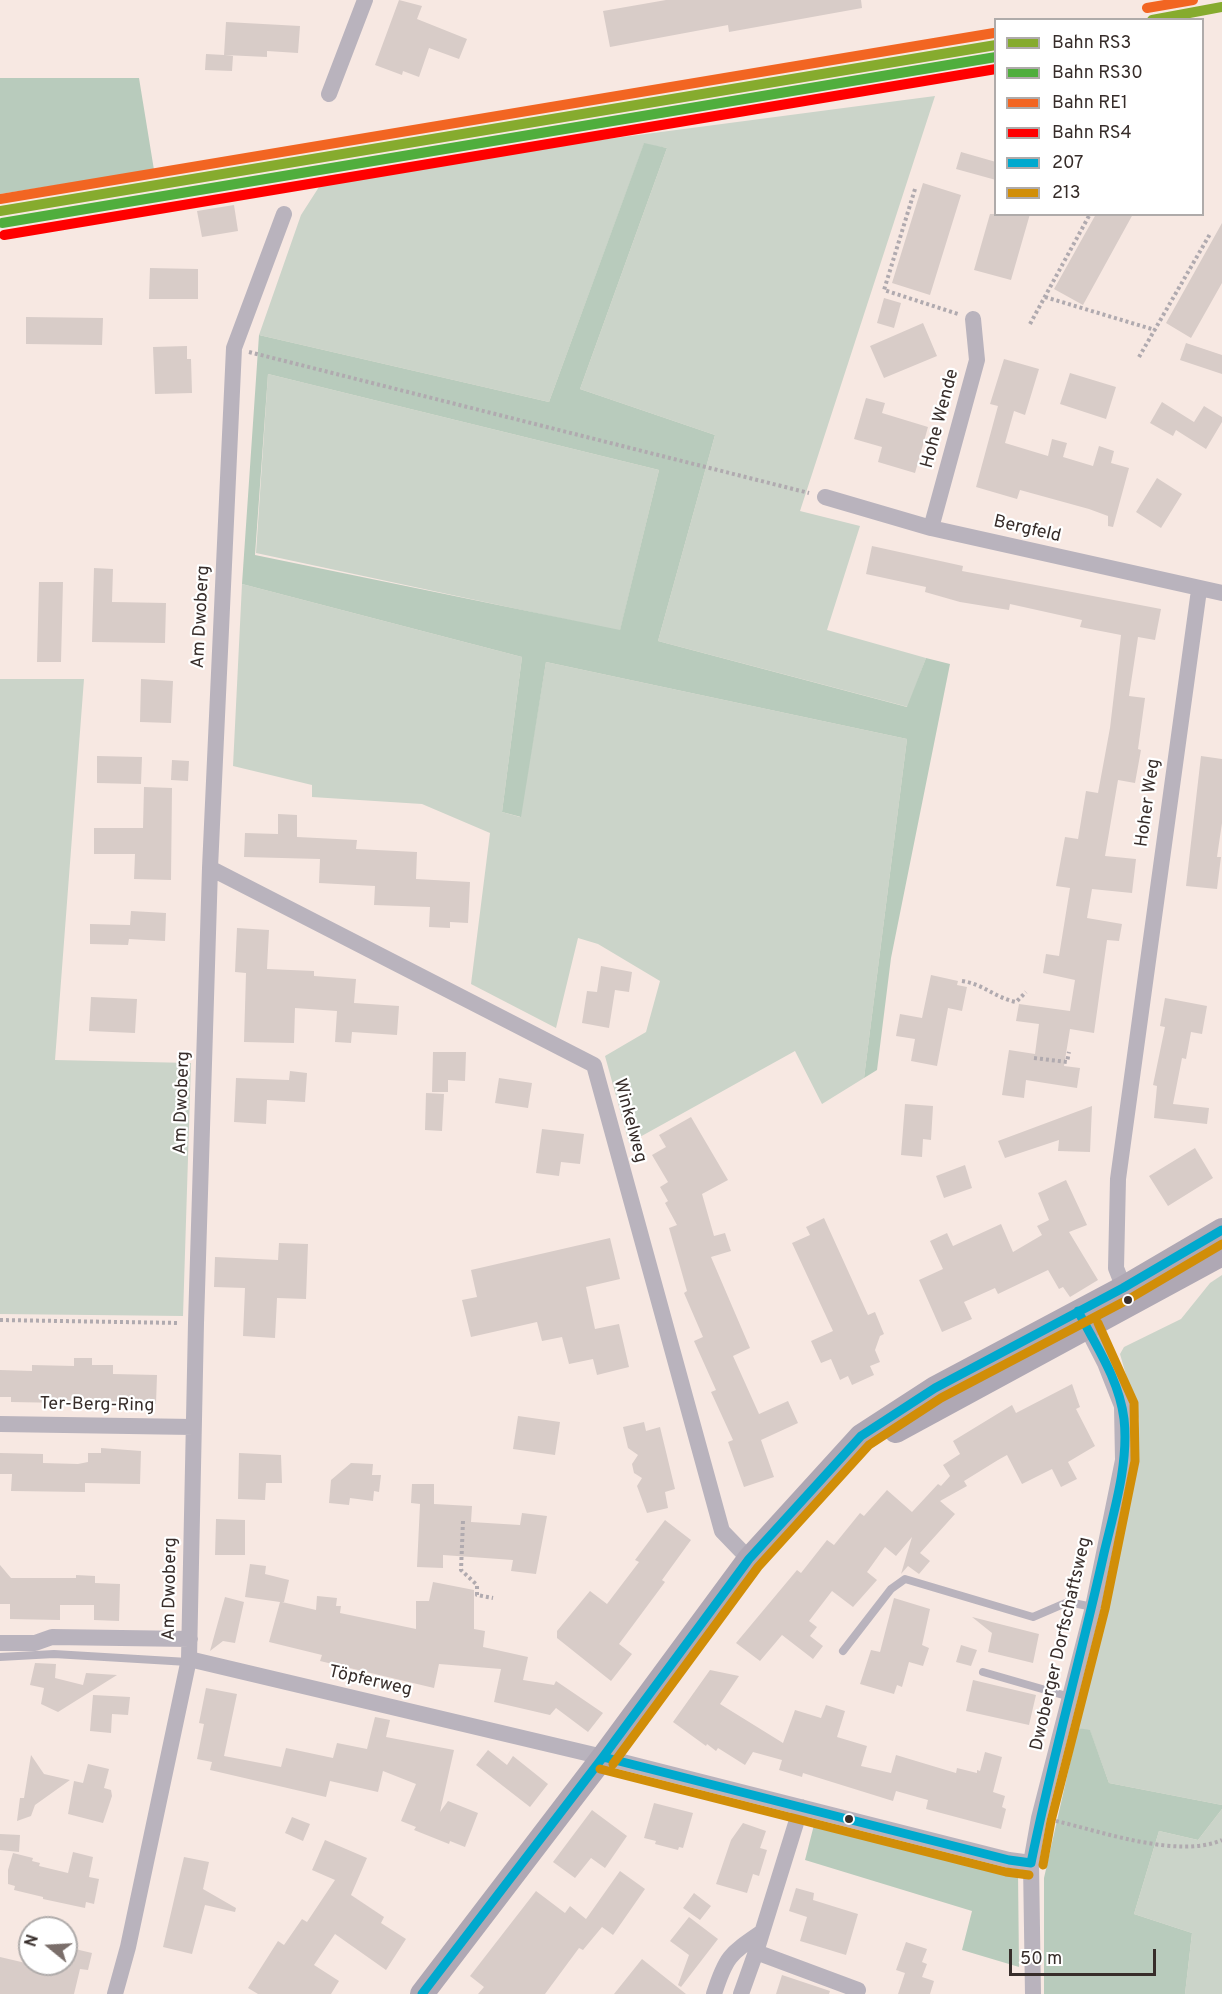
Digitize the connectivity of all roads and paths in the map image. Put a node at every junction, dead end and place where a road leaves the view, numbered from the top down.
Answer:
1 (365, 0) edge
2 (329, 94) dead end
3 (915, 189) dead end
4 (284, 214) dead end
5 (1089, 216) edge
6 (1210, 234) dead end
7 (1045, 297) junction
8 (973, 319) joint
9 (1030, 324) dead end
10 (1155, 330) junction
11 (234, 348) junction
12 (1139, 357) dead end
13 (825, 497) joint
14 (931, 528) junction
15 (1199, 590) junction
16 (1222, 593) edge
17 (210, 868) junction
18 (962, 981) dead end
19 (1026, 992) dead end
20 (1069, 1052) dead end
21 (1034, 1058) dead end
22 (1222, 1230) edge
23 (1222, 1254) edge
24 (1127, 1296) junction
25 (0, 1320) edge
26 (1082, 1320) junction
27 (196, 1323) junction
28 (0, 1424) edge
29 (193, 1427) junction
30 (463, 1521) dead end
31 (749, 1559) junction
32 (492, 1598) dead end
33 (1093, 1607) junction
34 (190, 1640) junction
35 (0, 1643) edge
36 (843, 1651) dead end
37 (0, 1657) edge
38 (189, 1660) junction
39 (983, 1671) dead end
40 (1070, 1697) junction
41 (603, 1757) junction
42 (801, 1807) junction
43 (1039, 1818) junction
44 (1222, 1839) edge
45 (1031, 1863) junction
46 (762, 1932) junction
47 (756, 1952) junction
48 (858, 1990) dead end
49 (115, 1994) edge
50 (422, 1994) edge
51 (714, 1994) edge
52 (741, 1994) edge
53 (1033, 1994) edge

1 - 2 street
3 - 8 path
4 - 11 street, Am Dwoberg
5 - 7 path
6 - 10 path
7 - 9 path
7 - 10 path
8 - 14 street, Hohe Wende
10 - 12 path
11 - 13 path
11 - 17 street, Am Dwoberg
13 - 14 street, Bergfeld
14 - 15 street, Bergfeld
15 - 16 street, Bergfeld
15 - 24 street, Hoher Weg
17 - 27 street, Am Dwoberg
17 - 31 street, Winkelweg
18 - 19 path
20 - 21 path
22 - 24 street
23 - 24 street
24 - 26 street
25 - 27 path
26 - 31 street
26 - 33 street, Dwoberger Dorfschaftsweg
27 - 29 street, Am Dwoberg
28 - 29 street, Ter-Berg-Ring
29 - 34 street, Am Dwoberg
30 - 32 path
31 - 41 street
33 - 36 lane
33 - 40 street, Dwoberger Dorfschaftsweg
34 - 35 street
34 - 38 street, Am Dwoberg
37 - 38 lane
38 - 41 street, Töpferweg
38 - 49 street, Am Dwoberg
39 - 40 lane
40 - 43 street, Dwoberger Dorfschaftsweg
41 - 42 street, Töpferweg
41 - 50 street
42 - 45 street, Töpferweg
42 - 46 street
43 - 44 path
43 - 45 street, Dwoberger Dorfschaftsweg
45 - 53 street, Dwoberger Dorfschaftsweg
46 - 47 street
46 - 51 street
47 - 48 street
47 - 52 street

